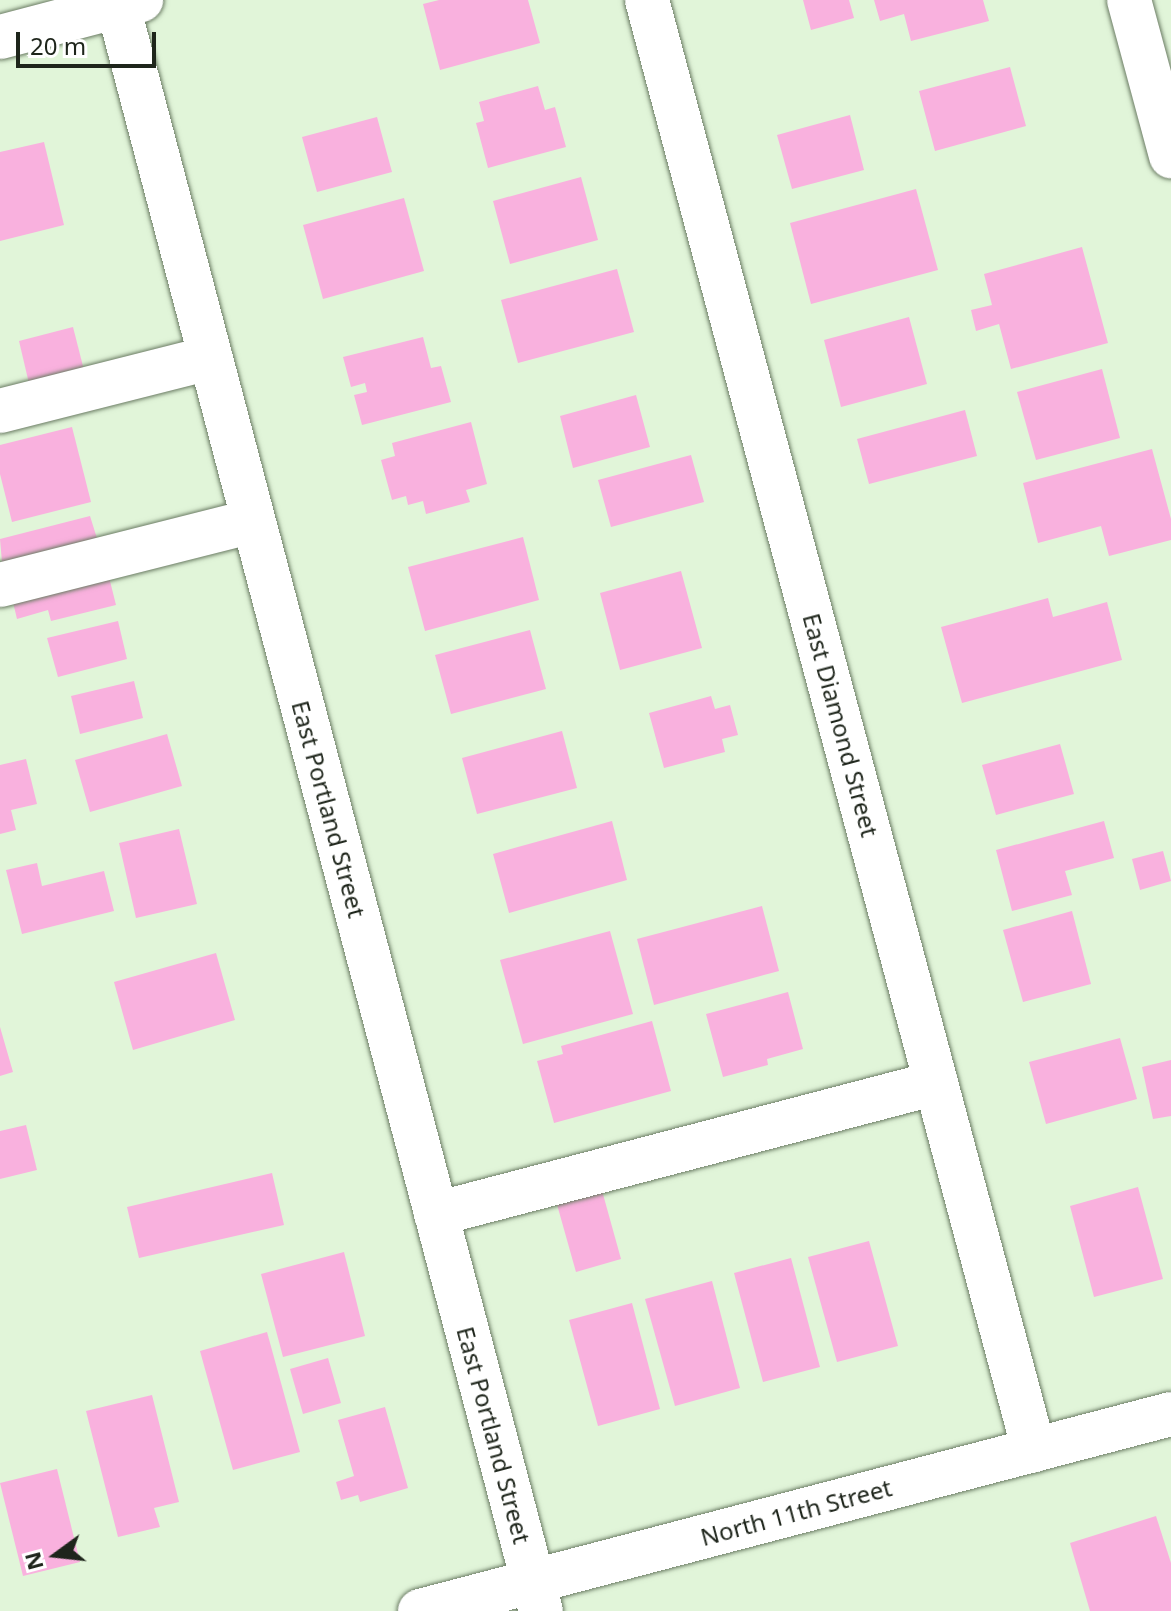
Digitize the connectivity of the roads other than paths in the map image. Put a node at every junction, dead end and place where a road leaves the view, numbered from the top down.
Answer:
1 (647, 0) edge
2 (1129, 0) edge
3 (130, 3) edge
4 (14, 23) edge
5 (1171, 156) edge
6 (210, 358) junction
7 (0, 411) edge
8 (253, 521) junction
9 (0, 585) edge
10 (936, 1083) junction
11 (436, 1214) junction
12 (1171, 1414) edge
13 (1034, 1450) junction
14 (537, 1596) edge
15 (420, 1611) edge

1 - 10 street, East Diamond Street
2 - 5 street
3 - 4 street
3 - 6 street, East Portland Street
6 - 7 street
6 - 8 street, East Portland Street
8 - 9 street
8 - 11 street, East Portland Street
10 - 11 street
10 - 13 street, East Diamond Street
11 - 14 street, East Portland Street
12 - 13 street, North 11th Street
13 - 14 street, North 11th Street
14 - 15 street, North 11th Street

